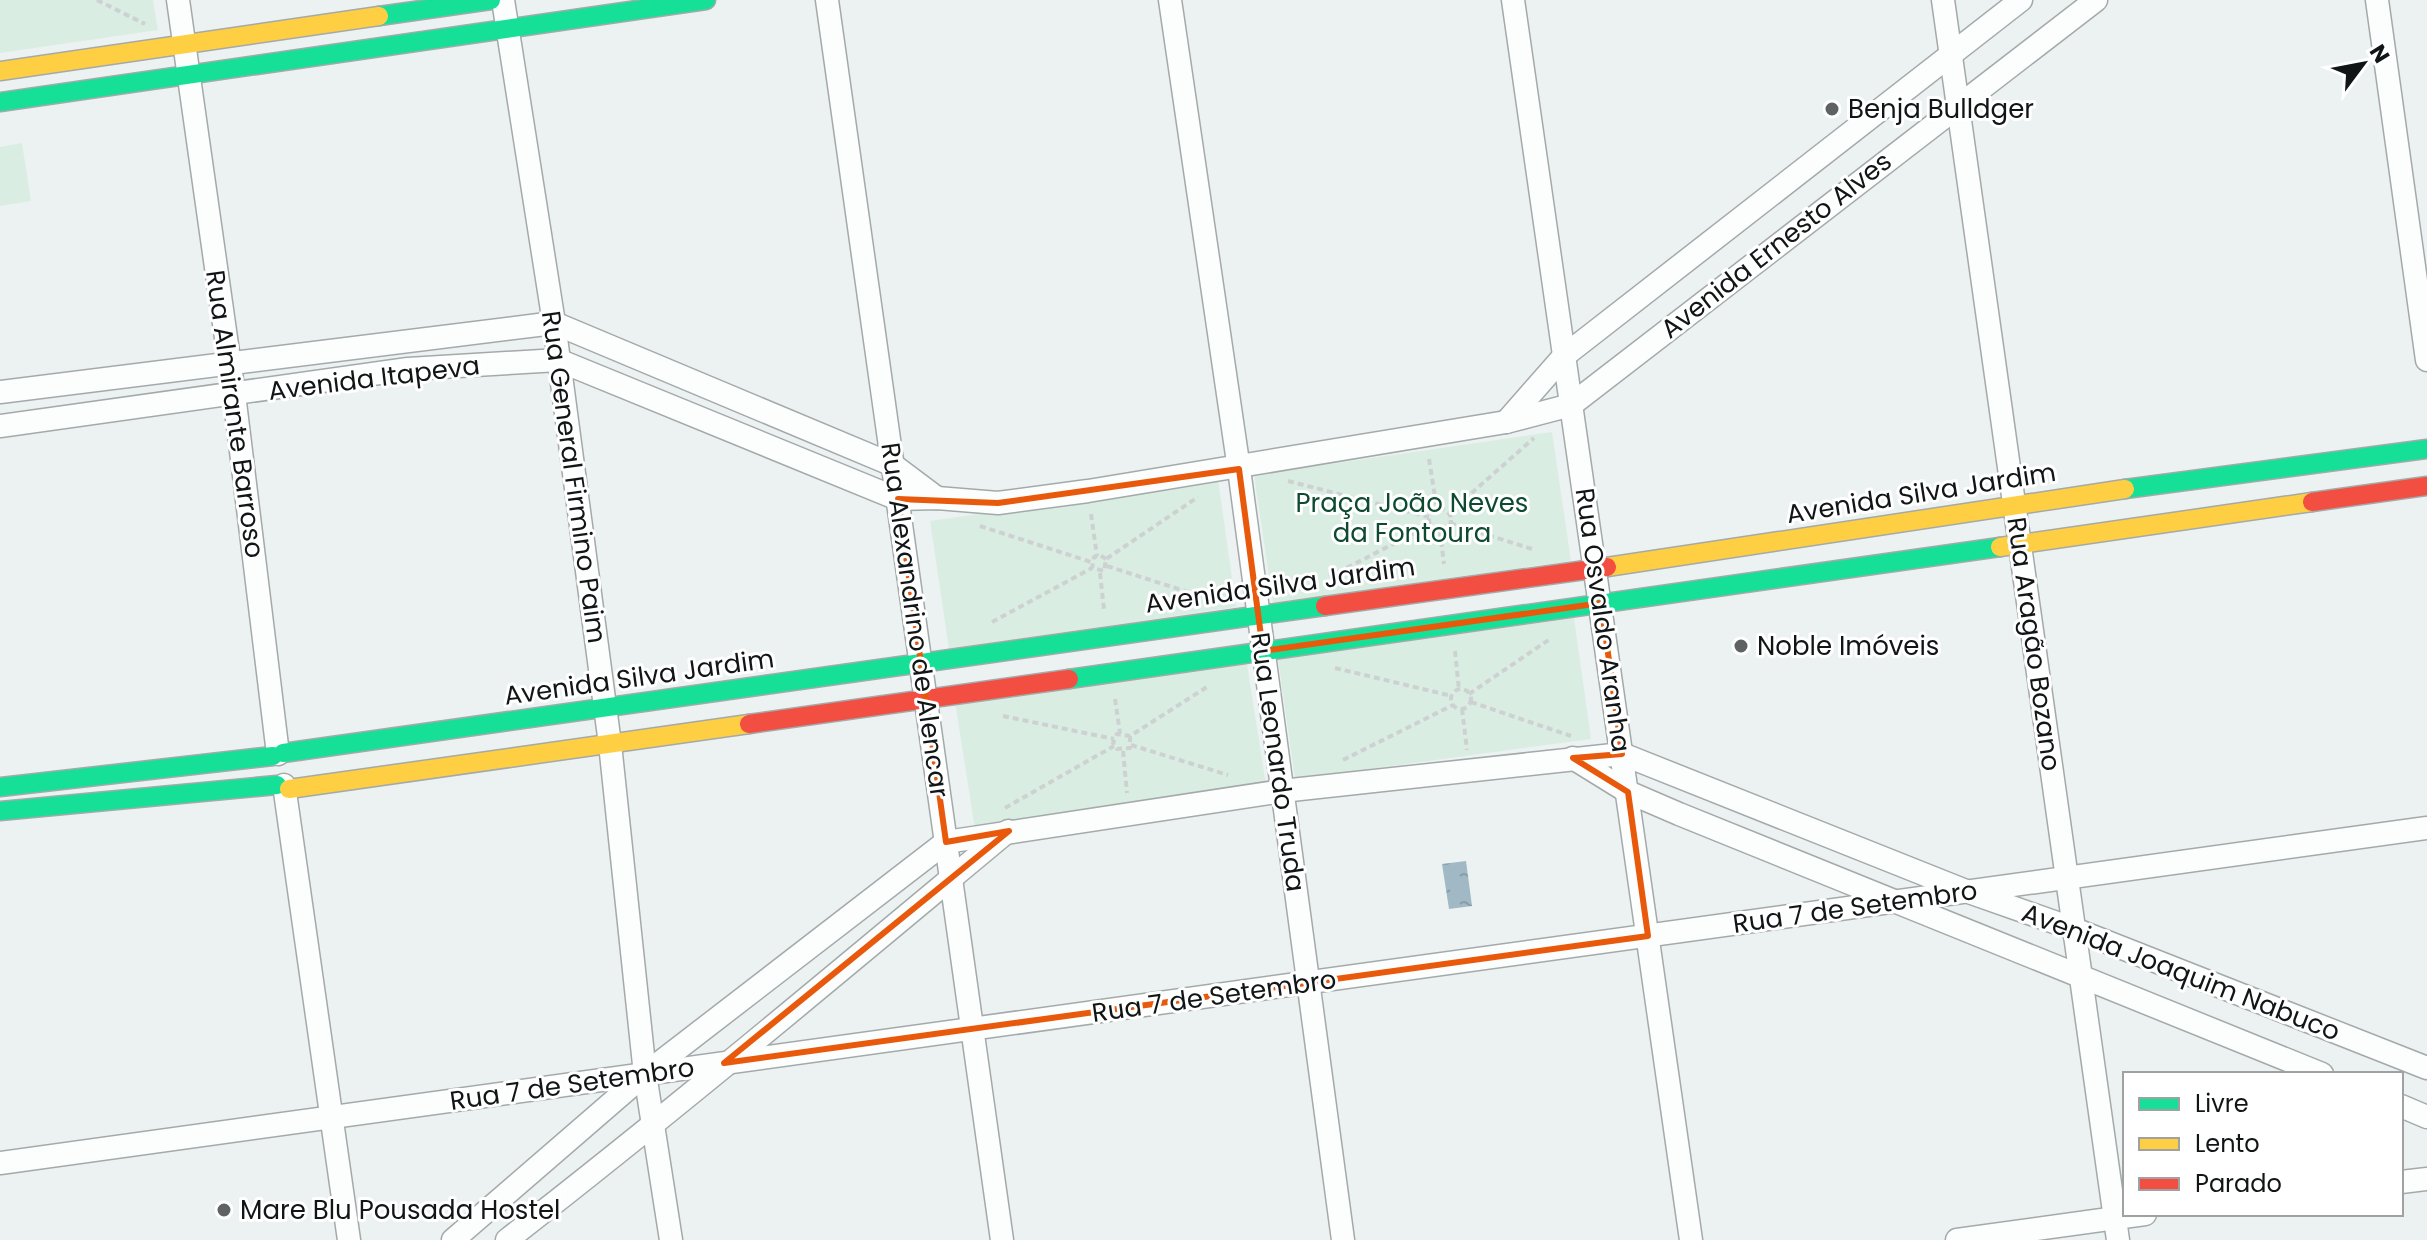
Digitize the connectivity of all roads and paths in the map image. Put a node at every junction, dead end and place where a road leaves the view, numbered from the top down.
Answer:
1 (178, 0) edge
2 (491, 0) edge
3 (503, 0) edge
4 (706, 0) edge
5 (827, 0) edge
6 (1170, 0) edge
7 (1513, 0) edge
8 (1943, 0) edge
9 (2021, 0) edge
10 (2096, 0) edge
11 (2377, 0) edge
12 (507, 28) junction
13 (184, 47) junction
14 (1951, 52) junction
15 (0, 71) edge
16 (189, 75) junction
17 (0, 102) edge
18 (1958, 104) junction
19 (554, 323) junction
20 (1564, 356) junction
21 (558, 360) junction
22 (2427, 360) edge
23 (228, 361) junction
24 (0, 392) edge
25 (234, 394) junction
26 (1571, 405) junction
27 (1506, 422) junction
28 (0, 426) edge
29 (1538, 434) dead end
30 (1425, 436) junction
31 (2427, 449) edge
32 (893, 465) junction
33 (1239, 469) junction
34 (1283, 480) dead end
35 (2427, 486) edge
36 (1088, 491) junction
37 (1203, 493) dead end
38 (937, 498) junction
39 (898, 499) junction
40 (2014, 504) junction
41 (1437, 509) junction
42 (1449, 513) junction
43 (1429, 517) junction
44 (972, 523) dead end
45 (1450, 523) junction
46 (1430, 525) junction
47 (2020, 544) junction
48 (1537, 551) dead end
49 (1097, 556) junction
50 (1106, 559) junction
51 (1091, 565) junction
52 (1107, 566) junction
53 (1595, 569) junction
54 (1100, 573) junction
55 (1324, 580) dead end
56 (1197, 595) dead end
57 (1601, 603) junction
58 (1257, 614) junction
59 (1453, 624) junction
60 (986, 625) dead end
61 (1561, 631) dead end
62 (1107, 635) junction
63 (1263, 651) junction
64 (921, 660) junction
65 (1321, 665) dead end
66 (1111, 673) junction
67 (1210, 685) dead end
68 (1459, 690) junction
69 (1469, 694) junction
70 (1452, 696) junction
71 (926, 699) junction
72 (1471, 702) junction
73 (1453, 705) junction
74 (1462, 709) junction
75 (605, 710) junction
76 (989, 713) dead end
77 (1120, 733) junction
78 (1130, 736) junction
79 (1114, 739) junction
80 (610, 744) junction
81 (1131, 745) junction
82 (1114, 746) junction
83 (1575, 748) junction
84 (1123, 751) junction
85 (278, 754) junction
86 (1622, 754) junction
87 (1339, 762) dead end
88 (1470, 770) junction
89 (1237, 777) dead end
90 (283, 786) junction
91 (0, 787) edge
92 (1282, 791) junction
93 (1628, 792) junction
94 (0, 811) edge
95 (1130, 814) junction
96 (1003, 821) junction
97 (2427, 828) edge
98 (946, 842) junction
99 (951, 878) junction
100 (2067, 878) junction
101 (1966, 891) junction
102 (1892, 902) junction
103 (2074, 929) junction
104 (1648, 936) junction
105 (2080, 976) junction
106 (1308, 983) junction
107 (972, 1029) junction
108 (724, 1063) junction
109 (2427, 1068) edge
110 (2317, 1072) edge
111 (645, 1074) junction
112 (2403, 1107) edge
113 (2427, 1117) edge
114 (330, 1118) junction
115 (652, 1127) junction
116 (0, 1163) edge
117 (2427, 1179) edge
118 (2403, 1182) edge
119 (2141, 1216) edge
120 (2116, 1229) edge
121 (349, 1240) edge
122 (453, 1240) edge
123 (507, 1240) edge
124 (671, 1240) edge
125 (1002, 1240) edge
126 (1343, 1240) edge
127 (1691, 1240) edge
128 (1957, 1240) edge

1 - 13 street, Rua Almirante Barroso
2 - 13 street
3 - 12 street, Rua General Firmino Paim
4 - 12 street
5 - 32 street, Rua Alexandrino de Alencar
6 - 33 street, Rua Leonardo Truda
7 - 20 street, Rua Osvaldo Aranha
8 - 14 street, Rua Aragão Bozano
9 - 14 street, Avenida Ernesto Alves
10 - 18 street, Avenida Ernesto Alves
11 - 22 street
12 - 16 street
12 - 19 street, Rua General Firmino Paim
13 - 15 street
13 - 16 street, Rua Almirante Barroso
14 - 18 street, Rua Aragão Bozano
14 - 20 street, Avenida Ernesto Alves
16 - 17 street
16 - 23 street, Rua Almirante Barroso
18 - 26 street, Avenida Ernesto Alves
18 - 40 street, Rua Aragão Bozano
19 - 21 street, Rua General Firmino Paim
19 - 23 street, Avenida Itapeva
19 - 32 street
20 - 26 street, Rua Osvaldo Aranha
20 - 27 street
21 - 25 street, Avenida Itapeva
21 - 39 street
21 - 75 street, Rua General Firmino Paim
23 - 24 street, Avenida Itapeva
23 - 25 street, Rua Almirante Barroso
25 - 28 street, Avenida Itapeva
25 - 85 street, Rua Almirante Barroso
26 - 27 street
26 - 53 street, Rua Osvaldo Aranha
27 - 30 street
29 - 42 path
30 - 33 street
30 - 41 path
31 - 40 street, Avenida Silva Jardim
32 - 38 street
32 - 39 street, Rua Alexandrino de Alencar
33 - 36 street
33 - 58 street, Rua Leonardo Truda
34 - 43 path
35 - 47 street
36 - 38 street
36 - 49 path
37 - 50 path
38 - 39 street
39 - 64 street, Rua Alexandrino de Alencar
40 - 47 street, Rua Aragão Bozano
40 - 53 street, Avenida Silva Jardim
41 - 42 path
41 - 43 path
42 - 45 path
43 - 46 path
44 - 51 path
45 - 46 path
45 - 48 path
46 - 55 path
47 - 57 street
47 - 100 street, Rua Aragão Bozano
49 - 50 path
49 - 51 path
50 - 52 path
51 - 54 path
51 - 60 path
52 - 54 path
52 - 56 path
53 - 57 street, Rua Osvaldo Aranha
53 - 58 street, Avenida Silva Jardim
54 - 62 path
57 - 59 street
57 - 86 street, Rua Osvaldo Aranha
58 - 62 street, Avenida Silva Jardim
58 - 63 street, Rua Leonardo Truda
59 - 63 street
59 - 68 path
61 - 69 path
62 - 64 street, Avenida Silva Jardim
63 - 66 street
63 - 92 street, Rua Leonardo Truda
64 - 71 street, Rua Alexandrino de Alencar
64 - 75 street, Avenida Silva Jardim
65 - 70 path
66 - 71 street
66 - 77 path
67 - 78 path
68 - 69 path
68 - 70 path
69 - 72 path
70 - 73 path
71 - 80 street
71 - 98 street, Rua Alexandrino de Alencar
72 - 74 path
72 - 83 path
73 - 74 path
73 - 87 path
74 - 88 path
75 - 80 street, Rua General Firmino Paim
75 - 85 street, Avenida Silva Jardim
76 - 79 path
77 - 78 path
77 - 79 path
78 - 81 path
79 - 82 path
80 - 90 street
80 - 111 street, Rua General Firmino Paim
81 - 84 path
81 - 89 path
82 - 84 path
82 - 96 path
83 - 86 street
83 - 88 street
83 - 93 street
84 - 95 path
85 - 90 street
85 - 90 street
85 - 91 street, Avenida Silva Jardim
86 - 93 street, Rua Osvaldo Aranha
86 - 101 street, Avenida Joaquim Nabuco
88 - 92 street
90 - 94 street
90 - 114 street
92 - 95 street
92 - 106 street, Rua Leonardo Truda
93 - 102 street, Avenida Joaquim Nabuco
93 - 104 street, Rua Osvaldo Aranha
95 - 96 street
96 - 98 street
96 - 99 street
97 - 100 street, Rua 7 de Setembro
98 - 99 street, Rua Alexandrino de Alencar
98 - 111 street
99 - 107 street, Rua Alexandrino de Alencar
99 - 108 street
100 - 101 street, Rua 7 de Setembro
100 - 103 street, Rua Aragão Bozano
101 - 102 street, Rua 7 de Setembro
101 - 103 street, Avenida Joaquim Nabuco
102 - 104 street, Rua 7 de Setembro
102 - 105 street, Avenida Joaquim Nabuco
103 - 105 street, Rua Aragão Bozano
103 - 109 street, Avenida Joaquim Nabuco
104 - 106 street, Rua 7 de Setembro
104 - 127 street, Rua Osvaldo Aranha
105 - 110 street, Avenida Joaquim Nabuco
105 - 120 street, Rua Aragão Bozano
106 - 107 street, Rua 7 de Setembro
106 - 126 street, Rua Leonardo Truda
107 - 108 street, Rua 7 de Setembro
107 - 125 street, Rua Alexandrino de Alencar
108 - 111 street, Rua 7 de Setembro
108 - 115 street
111 - 114 street, Rua 7 de Setembro
111 - 115 street, Rua General Firmino Paim
111 - 122 street
112 - 113 street
114 - 116 street, Rua 7 de Setembro
114 - 121 street
115 - 123 street
115 - 124 street, Rua General Firmino Paim
117 - 118 street
119 - 120 street
120 - 128 street

